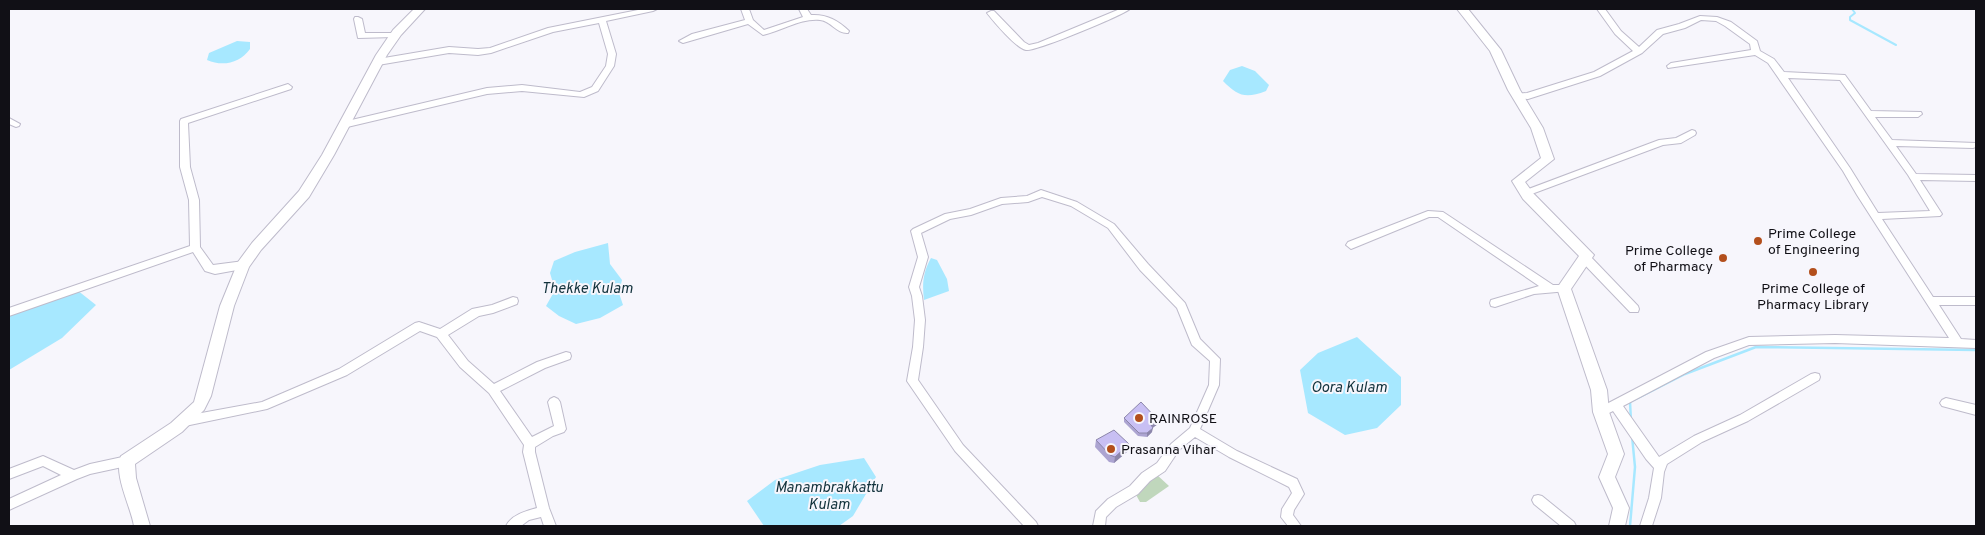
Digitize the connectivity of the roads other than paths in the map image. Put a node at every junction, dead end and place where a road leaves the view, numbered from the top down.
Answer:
1 (420, 9) edge
2 (653, 9) edge
3 (745, 9) edge
4 (803, 9) edge
5 (1126, 9) edge
6 (1462, 9) edge
7 (1601, 9) edge
8 (991, 13) dead end
9 (808, 18) junction
10 (358, 19) dead end
11 (602, 20) junction
12 (749, 21) junction
13 (845, 31) dead end
14 (395, 34) junction
15 (683, 41) dead end
16 (1639, 51) junction
17 (1756, 52) junction
18 (378, 62) junction
19 (1671, 66) dead end
20 (1782, 75) junction
21 (288, 88) dead end
22 (1517, 96) junction
23 (1870, 114) junction
24 (1918, 114) dead end
25 (343, 125) junction
26 (1692, 133) dead end
27 (1889, 143) junction
28 (1973, 145) dead end
29 (1914, 177) junction
30 (1976, 178) edge
31 (1526, 193) junction
32 (1875, 216) junction
33 (1351, 245) dead end
34 (195, 248) junction
35 (1585, 258) junction
36 (244, 265) junction
37 (1550, 288) junction
38 (1564, 288) junction
39 (1932, 301) junction
40 (1976, 301) edge
41 (513, 302) dead end
42 (1495, 303) dead end
43 (1634, 309) dead end
44 (9, 312) edge
45 (441, 334) junction
46 (1958, 343) junction
47 (1976, 344) edge
48 (566, 356) dead end
49 (1815, 376) dead end
50 (493, 390) junction
51 (554, 402) dead end
52 (1946, 403) dead end
53 (1608, 408) junction
54 (1976, 410) edge
55 (185, 421) junction
56 (1194, 431) junction
57 (530, 444) junction
58 (128, 461) junction
59 (1660, 466) junction
60 (9, 474) edge
61 (73, 475) junction
62 (1538, 500) dead end
63 (9, 506) edge
64 (544, 511) junction
65 (142, 526) edge
66 (512, 526) edge
67 (550, 526) edge
68 (1032, 526) edge
69 (1099, 526) edge
70 (1295, 526) edge
71 (1570, 526) edge
72 (1617, 526) edge
73 (1646, 526) edge

1 - 14 street
2 - 11 street
3 - 12 street
4 - 9 street
5 - 8 street
6 - 22 street
7 - 16 street
9 - 12 street
9 - 13 street
10 - 14 street
11 - 18 street
11 - 25 street
12 - 15 street
14 - 18 street
16 - 17 street
16 - 22 street
17 - 19 street
17 - 20 street
18 - 25 street
20 - 23 street
20 - 32 street
21 - 34 street
22 - 31 street
23 - 24 street
23 - 27 street
25 - 36 street
26 - 31 street
27 - 28 street
27 - 29 street
29 - 30 street
29 - 32 street
31 - 35 street
32 - 39 street
33 - 37 street
34 - 36 street
34 - 44 street
35 - 38 street
35 - 43 street
36 - 55 street
37 - 38 street
37 - 42 street
38 - 53 street
39 - 40 street
39 - 46 street
41 - 45 street
45 - 50 street
45 - 55 street
46 - 47 street
46 - 53 street
48 - 50 street
49 - 59 street
50 - 57 street
51 - 57 street
52 - 54 street
53 - 59 street
53 - 72 street
55 - 58 street
56 - 68 street
56 - 69 street
56 - 70 street
57 - 64 street
58 - 61 street
58 - 65 street
59 - 73 street
60 - 61 street
61 - 63 street
62 - 71 street
64 - 66 street
64 - 67 street

